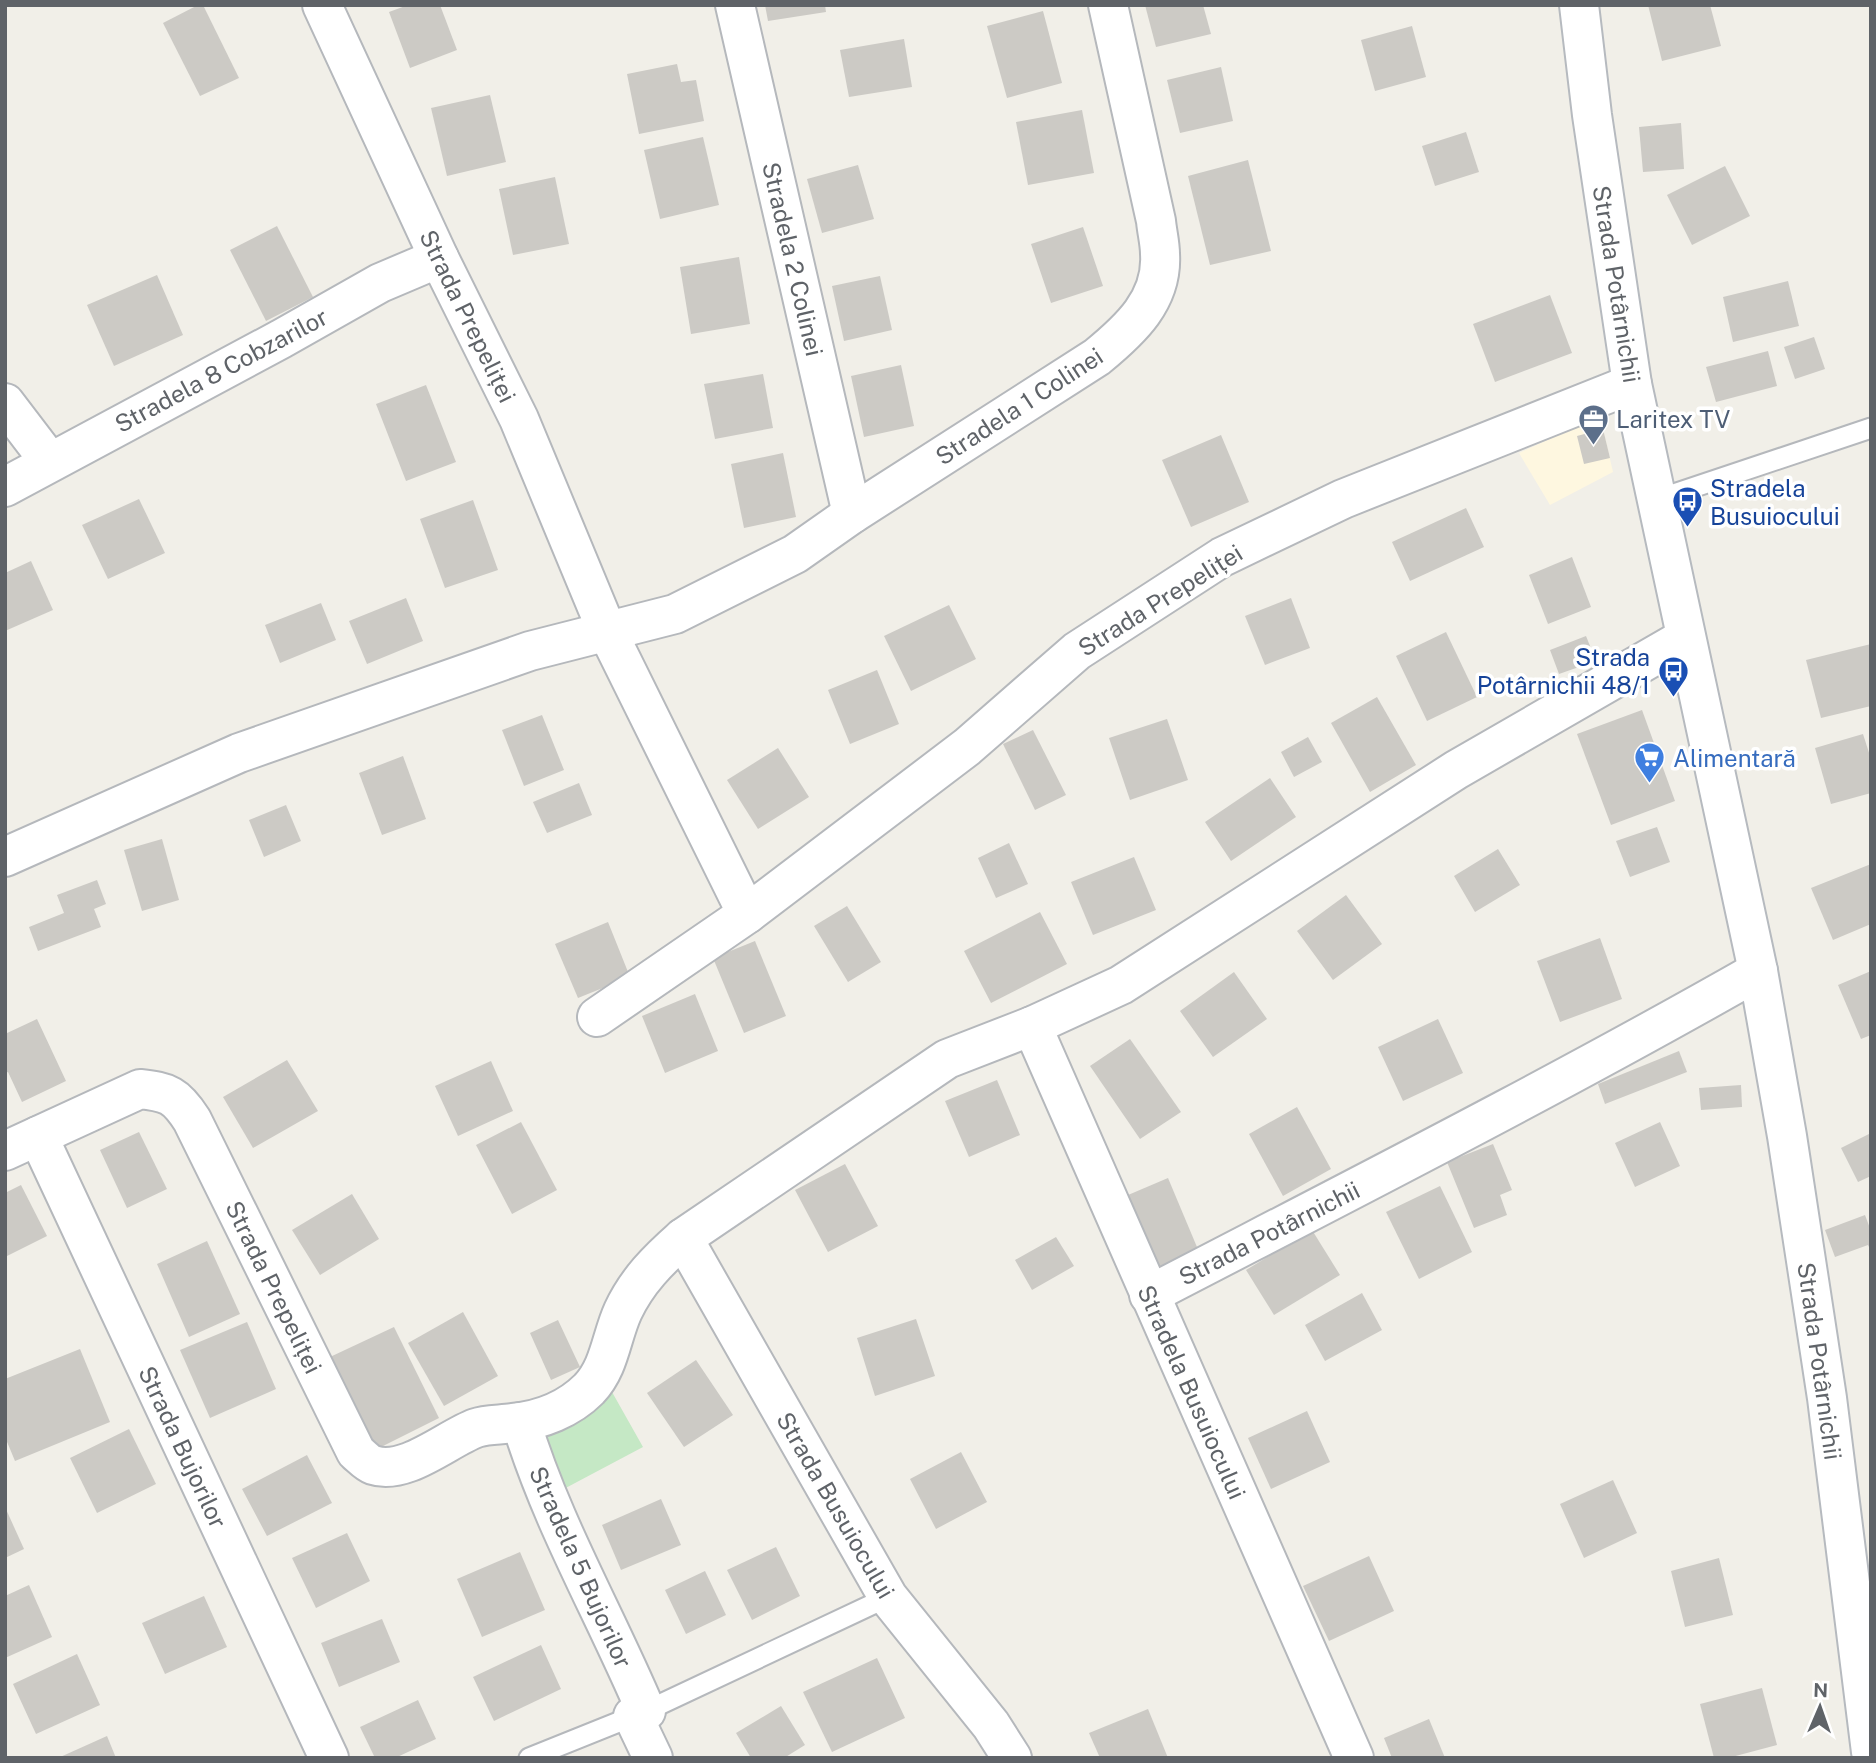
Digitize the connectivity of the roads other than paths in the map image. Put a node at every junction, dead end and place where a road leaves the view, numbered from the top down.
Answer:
1 (322, 5) edge
2 (735, 5) edge
3 (1108, 5) edge
4 (1579, 5) edge
5 (439, 258) junction
6 (1632, 384) junction
7 (5, 403) edge
8 (1871, 428) edge
9 (50, 462) junction
10 (5, 487) edge
11 (1656, 500) junction
12 (852, 514) junction
13 (607, 631) junction
14 (1685, 638) junction
15 (5, 857) edge
16 (747, 914) junction
17 (1758, 971) junction
18 (597, 1017) dead end
19 (1032, 1026) junction
20 (22, 1143) edge
21 (683, 1238) junction
22 (1149, 1295) junction
23 (521, 1422) junction
24 (888, 1597) junction
25 (639, 1714) junction
26 (1871, 1752) edge
27 (329, 1758) edge
28 (529, 1758) edge
29 (653, 1758) edge
30 (1012, 1758) edge
31 (1354, 1758) edge

1 - 5 street, Strada Prepeliței
2 - 12 street, Stradela 2 Colinei
3 - 12 street, Stradela 1 Colinei
4 - 6 street, Strada Potârnichii
5 - 9 street, Stradela 8 Cobzarilor
5 - 13 street, Strada Prepeliței
6 - 11 street, Strada Potârnichii
6 - 16 street, Strada Prepeliței
7 - 9 street
8 - 11 lane
9 - 10 street, Stradela 8 Cobzarilor
11 - 14 street, Strada Potârnichii
12 - 13 street, Stradela 1 Colinei
13 - 15 street
13 - 16 street, Strada Prepeliței
14 - 17 street, Strada Potârnichii
14 - 19 street
16 - 18 street, Strada Prepeliței
17 - 22 street, Strada Potârnichii
17 - 26 street, Strada Potârnichii
19 - 21 street
19 - 22 street, Stradela Busuiocului
20 - 23 street, Strada Prepeliței
20 - 27 street, Strada Bujorilor
21 - 23 street
21 - 24 street, Strada Busuiocului
22 - 31 street, Stradela Busuiocului
23 - 25 street, Stradela 5 Bujorilor
24 - 25 lane
24 - 30 street, Strada Busuiocului
25 - 28 lane
25 - 29 street, Stradela 5 Bujorilor

